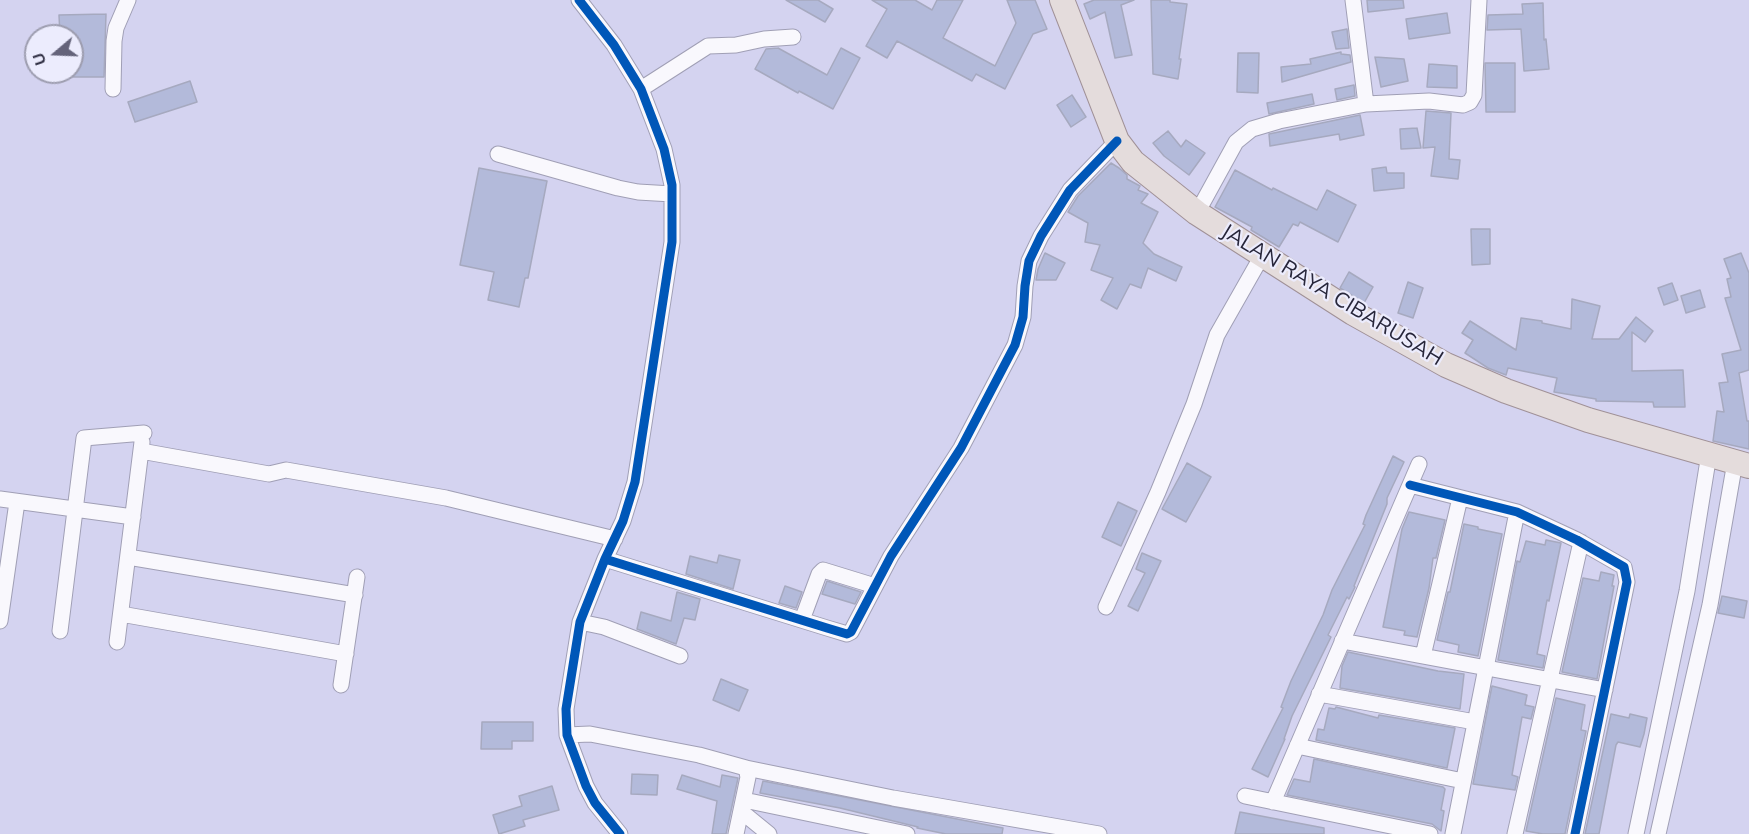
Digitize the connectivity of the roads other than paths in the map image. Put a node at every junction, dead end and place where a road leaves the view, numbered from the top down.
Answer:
1 (128, 0) edge
2 (579, 0) edge
3 (1062, 0) edge
4 (1353, 0) edge
5 (1479, 0) edge
6 (793, 37) dead end
7 (113, 88) dead end
8 (644, 88) junction
9 (1366, 104) junction
10 (1117, 141) junction
11 (498, 154) dead end
12 (672, 194) junction
13 (1197, 213) junction
14 (1263, 255) junction
15 (141, 451) junction
16 (1709, 454) junction
17 (1419, 464) dead end
18 (1742, 464) edge
19 (1410, 485) junction
20 (1460, 498) junction
21 (0, 499) edge
22 (17, 502) junction
23 (75, 509) junction
24 (1517, 512) junction
25 (133, 517) junction
26 (615, 538) junction
27 (1581, 542) junction
28 (128, 557) junction
29 (608, 560) junction
30 (357, 577) dead end
31 (875, 586) junction
32 (355, 595) junction
33 (1106, 607) dead end
34 (121, 614) junction
35 (801, 620) junction
36 (0, 621) edge
37 (583, 622) junction
38 (60, 631) dead end
39 (117, 642) dead end
40 (1342, 642) junction
41 (346, 654) junction
42 (681, 656) dead end
43 (1423, 656) junction
44 (1486, 668) junction
45 (1550, 679) junction
46 (341, 685) dead end
47 (1605, 690) junction
48 (1319, 694) junction
49 (1475, 722) junction
50 (568, 734) junction
51 (1297, 746) junction
52 (746, 768) junction
53 (1463, 781) junction
54 (1245, 796) dead end
55 (1273, 802) junction
56 (743, 806) junction
57 (832, 826) edge
58 (899, 833) edge
59 (620, 834) edge
60 (736, 834) edge
61 (770, 834) edge
62 (1098, 834) edge
63 (1430, 834) edge
64 (1453, 834) edge
65 (1515, 834) edge
66 (1575, 834) edge
67 (1636, 834) edge
68 (1658, 834) edge

1 - 7 street
2 - 8 street
3 - 10 main road, JALAN RAYA CIBARUSAH
4 - 9 street
5 - 9 street
6 - 8 street
8 - 12 street
9 - 13 street
10 - 13 main road, JALAN RAYA CIBARUSAH
10 - 31 street
11 - 12 street
12 - 26 street
13 - 14 main road, JALAN RAYA CIBARUSAH
14 - 16 main road, JALAN RAYA CIBARUSAH
14 - 33 street
15 - 23 street
15 - 25 street
15 - 26 street
16 - 18 main road, JALAN RAYA CIBARUSAH
16 - 67 street
17 - 19 street
18 - 68 street
19 - 20 street
19 - 40 street
20 - 24 street
20 - 43 street
21 - 22 street
22 - 23 street
22 - 36 street
23 - 25 street
23 - 38 street
24 - 27 street
24 - 44 street
25 - 28 street
26 - 29 street
27 - 45 street
27 - 47 street
28 - 32 street
28 - 34 street
29 - 35 street
29 - 37 street
30 - 32 street
31 - 35 street
31 - 35 street
32 - 41 street
34 - 39 street
34 - 41 street
37 - 42 street
37 - 50 street
40 - 43 street
40 - 48 street
41 - 46 street
43 - 44 street
44 - 45 street
44 - 49 street
45 - 47 street
45 - 65 street
47 - 66 street
48 - 49 street
48 - 51 street
49 - 53 street
50 - 52 street
50 - 59 street
51 - 53 street
51 - 55 street
52 - 56 street
52 - 62 street
53 - 64 street
54 - 55 street
55 - 63 street
56 - 57 street
56 - 60 street
56 - 61 street
57 - 58 street

